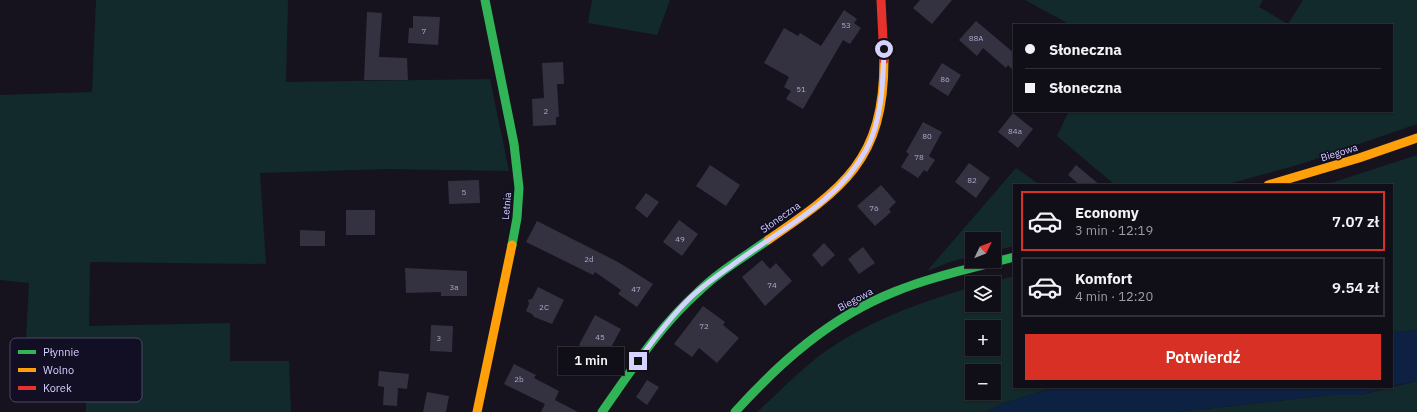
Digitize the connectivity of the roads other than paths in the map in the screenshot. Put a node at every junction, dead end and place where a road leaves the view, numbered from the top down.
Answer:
1 (486, 0) edge
2 (881, 0) edge
3 (1417, 138) edge
4 (1271, 184) edge
5 (1013, 257) edge
6 (477, 412) edge
7 (602, 412) edge
8 (735, 412) edge

1 - 6 street, Letnia
2 - 7 street, Słoneczna
3 - 4 street, Biegowa
5 - 8 street, Biegowa

